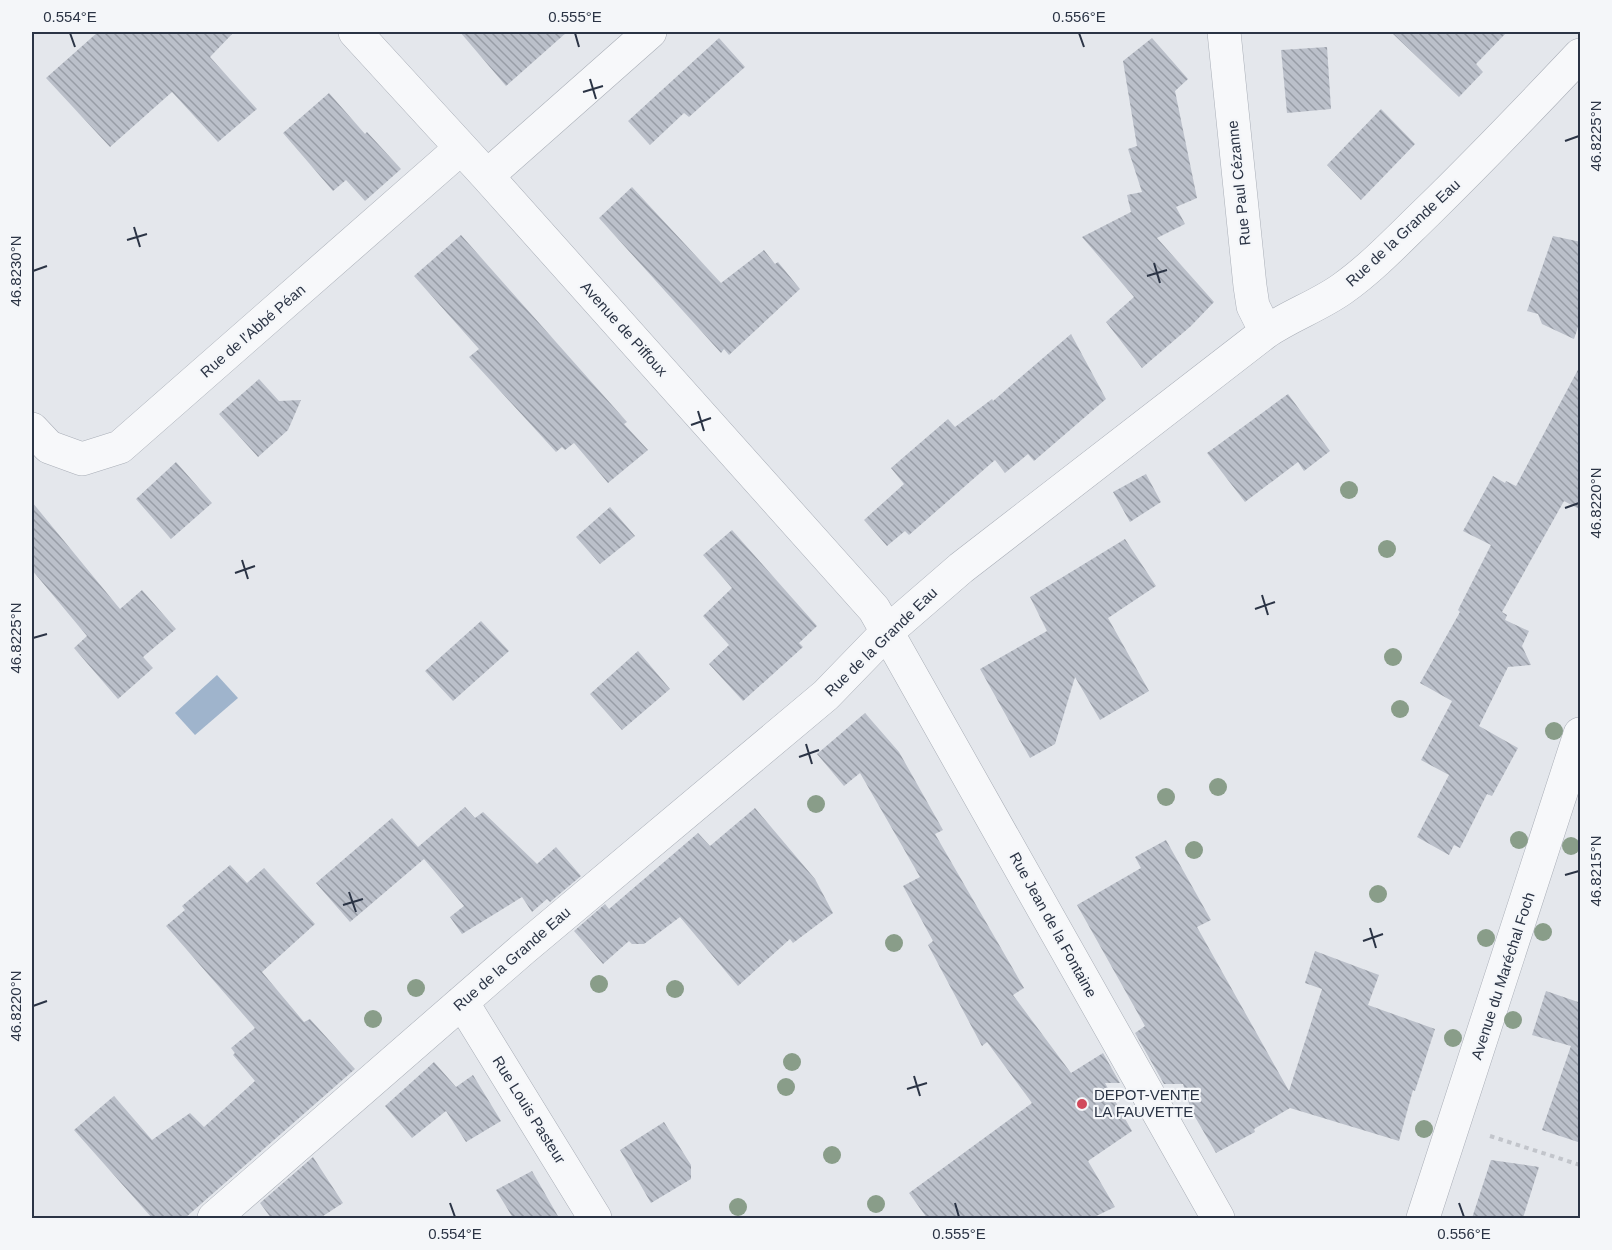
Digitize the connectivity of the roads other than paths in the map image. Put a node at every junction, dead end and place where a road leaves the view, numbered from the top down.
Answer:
1 (355, 32) edge
2 (650, 32) edge
3 (1224, 32) edge
4 (1581, 55) edge
5 (461, 148) junction
6 (487, 176) junction
7 (1266, 332) junction
8 (32, 429) edge
9 (887, 632) junction
10 (1581, 734) edge
11 (462, 1002) junction
12 (214, 1218) edge
13 (595, 1218) edge
14 (1218, 1218) edge
15 (1423, 1218) edge

1 - 5 street, Avenue de Piffoux
2 - 6 street
3 - 7 street, Rue Paul Cézanne
4 - 7 street, Rue de la Grande Eau
5 - 6 street, Avenue de Piffoux
5 - 8 street, Rue de l'Abbé Péan
6 - 9 street, Avenue de Piffoux
7 - 9 street, Rue de la Grande Eau
9 - 11 street, Rue de la Grande Eau
9 - 14 street, Rue Jean de la Fontaine
10 - 15 street, Avenue du Maréchal Foch
11 - 12 street, Rue de la Grande Eau
11 - 13 street, Rue Louis Pasteur

